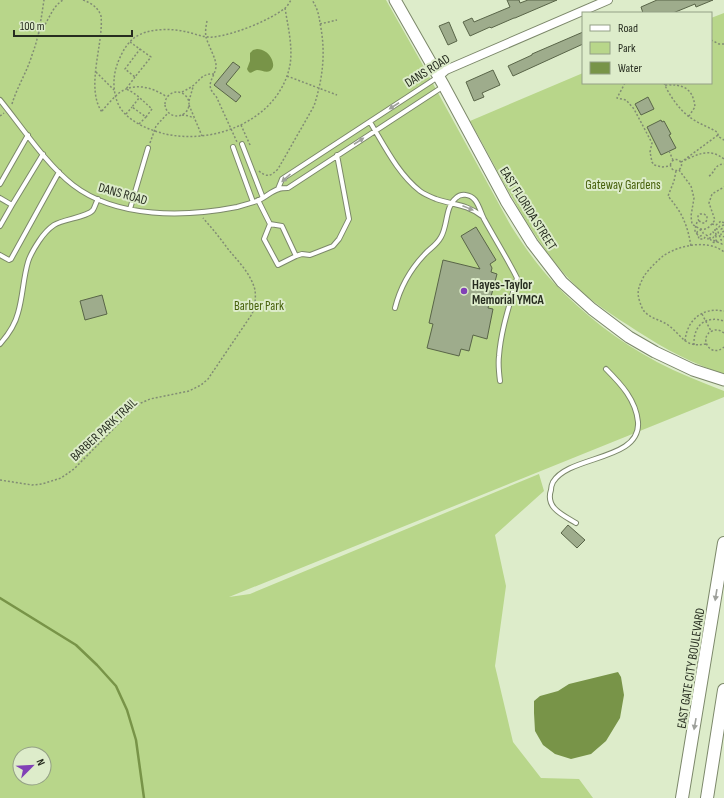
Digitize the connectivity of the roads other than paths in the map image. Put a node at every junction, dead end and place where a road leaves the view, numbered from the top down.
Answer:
1 (395, 0) edge
2 (608, 0) edge
3 (441, 81) junction
4 (0, 100) edge
5 (370, 122) junction
6 (375, 131) junction
7 (28, 136) junction
8 (240, 145) road end
9 (233, 147) dead end
10 (149, 148) road end
11 (43, 154) junction
12 (338, 155) junction
13 (59, 172) junction
14 (0, 184) edge
15 (278, 189) junction
16 (0, 198) edge
17 (264, 198) junction
18 (98, 199) junction
19 (256, 201) junction
20 (451, 203) junction
21 (12, 205) junction
22 (130, 210) junction
23 (483, 217) junction
24 (270, 224) junction
25 (0, 226) edge
26 (0, 254) edge
27 (296, 256) junction
28 (395, 308) dead end
29 (0, 344) edge
30 (606, 368) dead end
31 (724, 380) edge
32 (500, 381) dead end
33 (576, 523) dead end
34 (724, 543) edge
35 (724, 690) edge
36 (682, 798) edge
37 (707, 798) edge

1 - 3 main road, EAST FLORIDA STREET
2 - 3 street, DANS ROAD
3 -> 5 lane, DANS ROAD
3 - 6 lane, DANS ROAD
3 - 31 main road, EAST FLORIDA STREET
4 - 7 lane, DANS ROAD
5 - 6 lane
5 -> 15 lane, DANS ROAD
12 -> 6 lane, DANS ROAD
6 - 20 lane
7 - 11 lane, DANS ROAD
7 - 14 lane
8 - 17 lane
9 - 19 lane
10 - 22 lane
11 - 13 lane, DANS ROAD
11 - 21 lane
12 - 15 lane, DANS ROAD
12 - 27 lane
13 - 18 lane, DANS ROAD
13 - 26 lane
15 - 17 lane, DANS ROAD
16 - 21 lane
17 - 19 lane, DANS ROAD
18 - 22 lane, DANS ROAD
18 - 29 lane
19 - 22 lane, DANS ROAD
19 - 24 lane
20 -> 23 lane
20 - 23 lane
20 - 28 lane
21 - 25 lane
23 - 32 lane
24 - 27 lane
24 - 27 lane
30 - 33 lane
34 -> 36 main road, EAST GATE CITY BOULEVARD
35 - 37 main road

